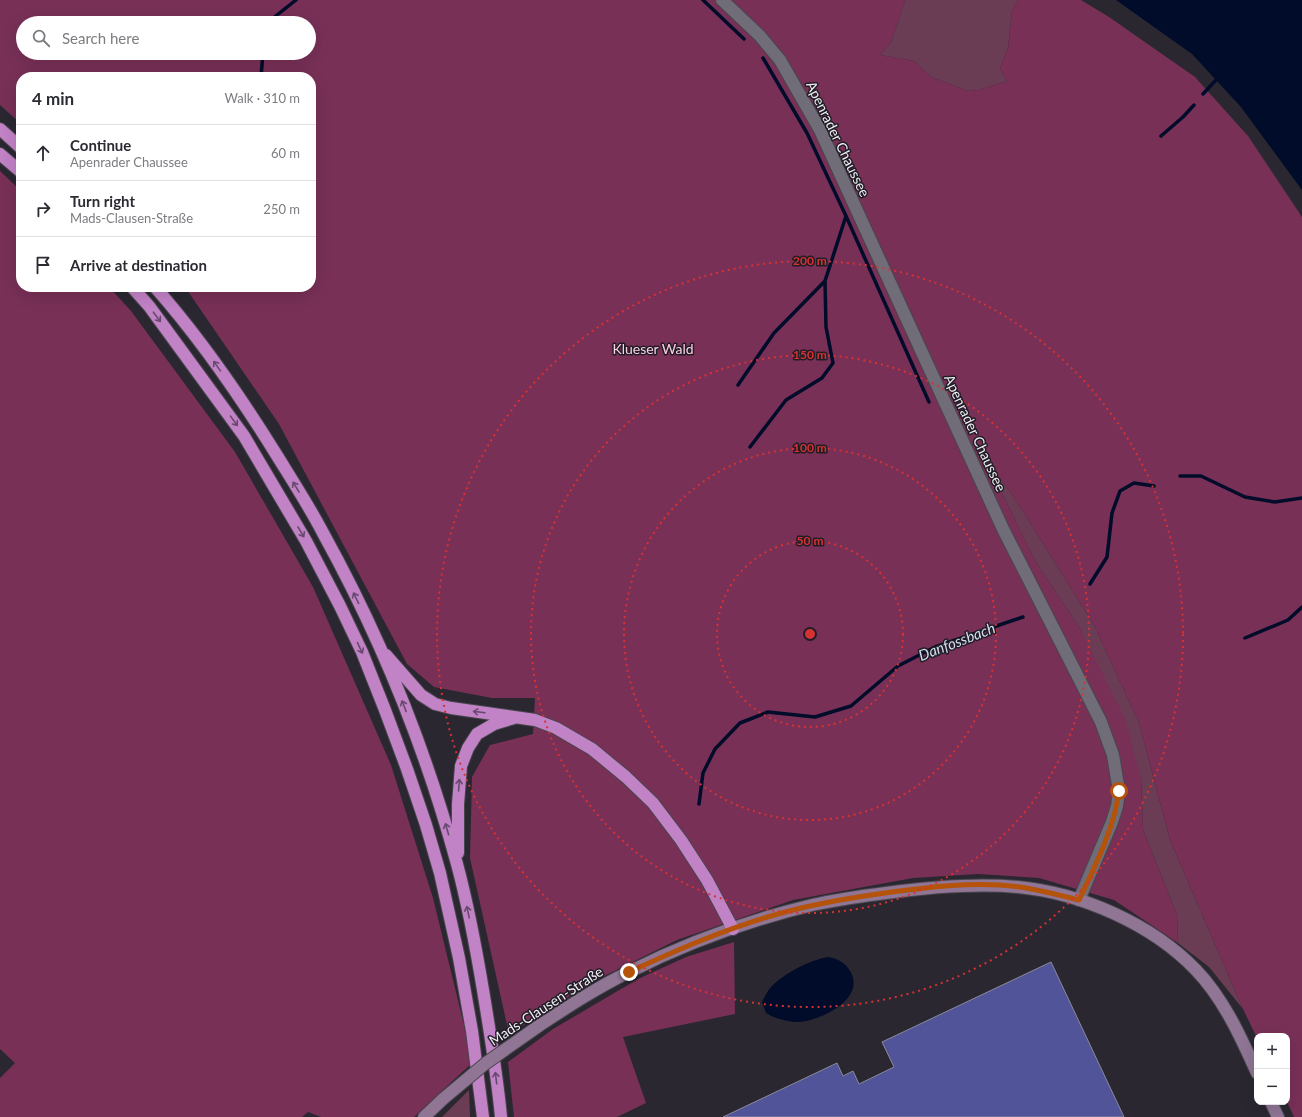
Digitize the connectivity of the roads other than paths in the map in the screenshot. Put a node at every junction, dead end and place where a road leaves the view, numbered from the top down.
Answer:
1 (722, 0) edge
2 (0, 129) edge
3 (16, 143) edge
4 (0, 154) edge
5 (16, 168) edge
6 (136, 292) edge
7 (159, 292) edge
8 (378, 646) junction
9 (518, 716) junction
10 (458, 866) junction
11 (1079, 900) junction
12 (733, 929) junction
13 (1255, 1069) edge
14 (1272, 1105) edge
15 (424, 1117) edge
16 (483, 1117) edge
17 (501, 1117) edge
18 (1278, 1117) edge

1 - 11 street, Apenrader Chaussee
2 - 3 highway
4 - 5 highway
6 -> 16 highway
8 -> 7 highway
9 -> 8 highway
10 -> 8 highway
10 -> 9 highway
9 - 12 highway
17 -> 10 highway
11 - 12 main road, Mads-Clausen-Straße
11 - 13 main road, Mads-Clausen-Straße
12 - 15 main road, Mads-Clausen-Straße, bridge
14 - 18 main road

